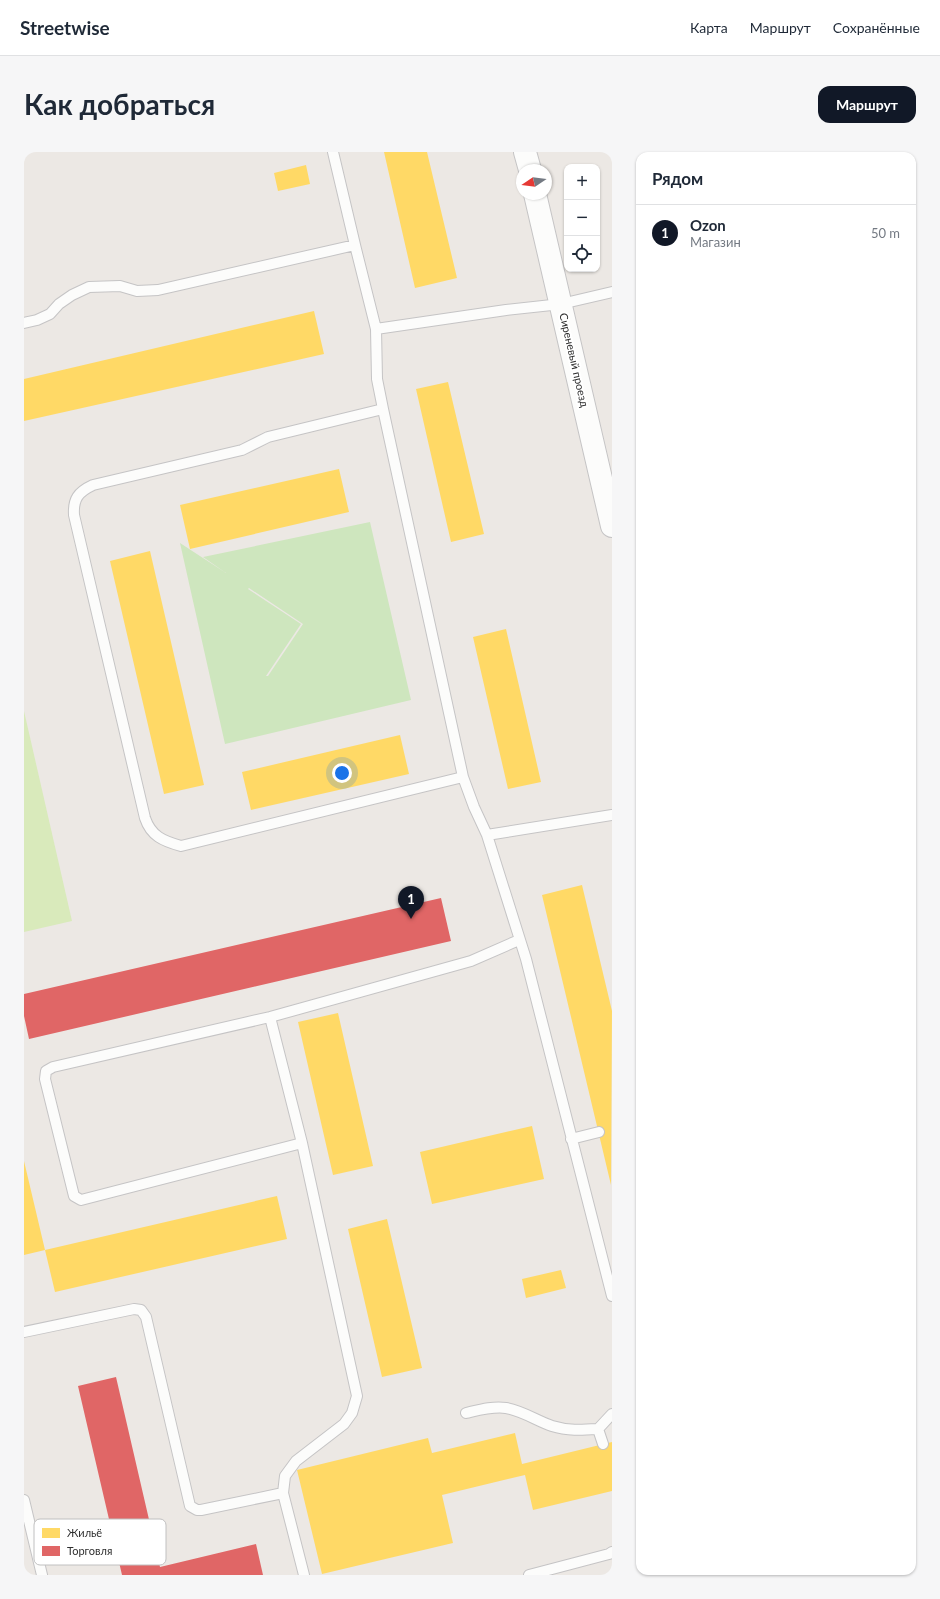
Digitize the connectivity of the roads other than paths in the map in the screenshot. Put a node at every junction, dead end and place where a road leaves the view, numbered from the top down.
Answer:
1 (333, 152) edge
2 (525, 152) edge
3 (528, 164) edge
4 (536, 200) edge
5 (355, 245) junction
6 (612, 292) edge
7 (561, 304) junction
8 (24, 323) edge
9 (376, 329) junction
10 (383, 409) junction
11 (612, 526) edge
12 (464, 777) junction
13 (612, 815) edge
14 (487, 835) junction
15 (519, 940) junction
16 (270, 1017) junction
17 (599, 1132) dead end
18 (571, 1139) junction
19 (302, 1144) junction
20 (612, 1296) edge
21 (24, 1332) edge
22 (466, 1413) dead end
23 (612, 1414) edge
24 (598, 1429) junction
25 (603, 1444) dead end
26 (283, 1493) junction
27 (24, 1500) edge
28 (34, 1542) edge
29 (612, 1552) edge
30 (40, 1565) edge
31 (42, 1575) edge
32 (304, 1575) edge
33 (533, 1575) edge

1 - 5 lane
2 - 3 main road
4 - 7 main road, Сиреневый проезд
5 - 8 lane
5 - 9 lane
6 - 7 lane
7 - 9 lane
7 - 11 main road, Сиреневый проезд
9 - 10 lane
10 - 12 lane
10 - 12 lane
12 - 14 lane
13 - 14 lane
14 - 15 lane
15 - 16 lane
15 - 18 lane
16 - 19 lane
16 - 19 lane
17 - 18 lane
18 - 20 lane
19 - 26 lane
21 - 26 lane
22 - 24 lane
23 - 24 lane
24 - 25 lane
26 - 32 lane
27 - 28 lane
29 - 33 lane
30 - 31 lane

